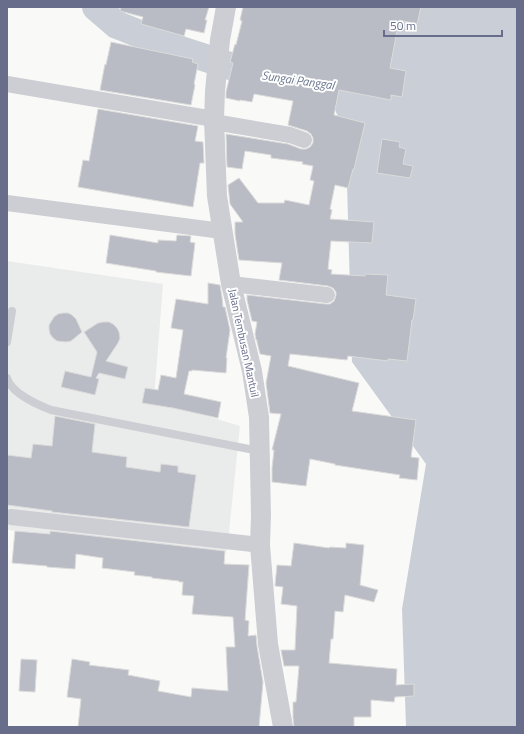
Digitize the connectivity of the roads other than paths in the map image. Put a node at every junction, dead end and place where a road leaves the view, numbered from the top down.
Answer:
1 (226, 7) edge
2 (7, 84) edge
3 (214, 121) junction
4 (304, 140) dead end
5 (7, 203) edge
6 (222, 231) junction
7 (231, 284) junction
8 (327, 295) dead end
9 (12, 311) dead end
10 (7, 342) edge
11 (7, 378) edge
12 (260, 451) junction
13 (11, 517) dead end
14 (260, 545) junction
15 (283, 727) edge

1 - 3 street, Jalan Tembusan Mantuil
2 - 3 street
3 - 4 street
3 - 6 street, Jalan Tembusan Mantuil
5 - 6 street
6 - 7 street, Jalan Tembusan Mantuil
7 - 8 street
7 - 12 street, Jalan Tembusan Mantuil
9 - 10 lane
11 - 12 lane
12 - 14 street, Jalan Tembusan Mantuil
13 - 14 street
14 - 15 street, Jalan Tembusan Mantuil

